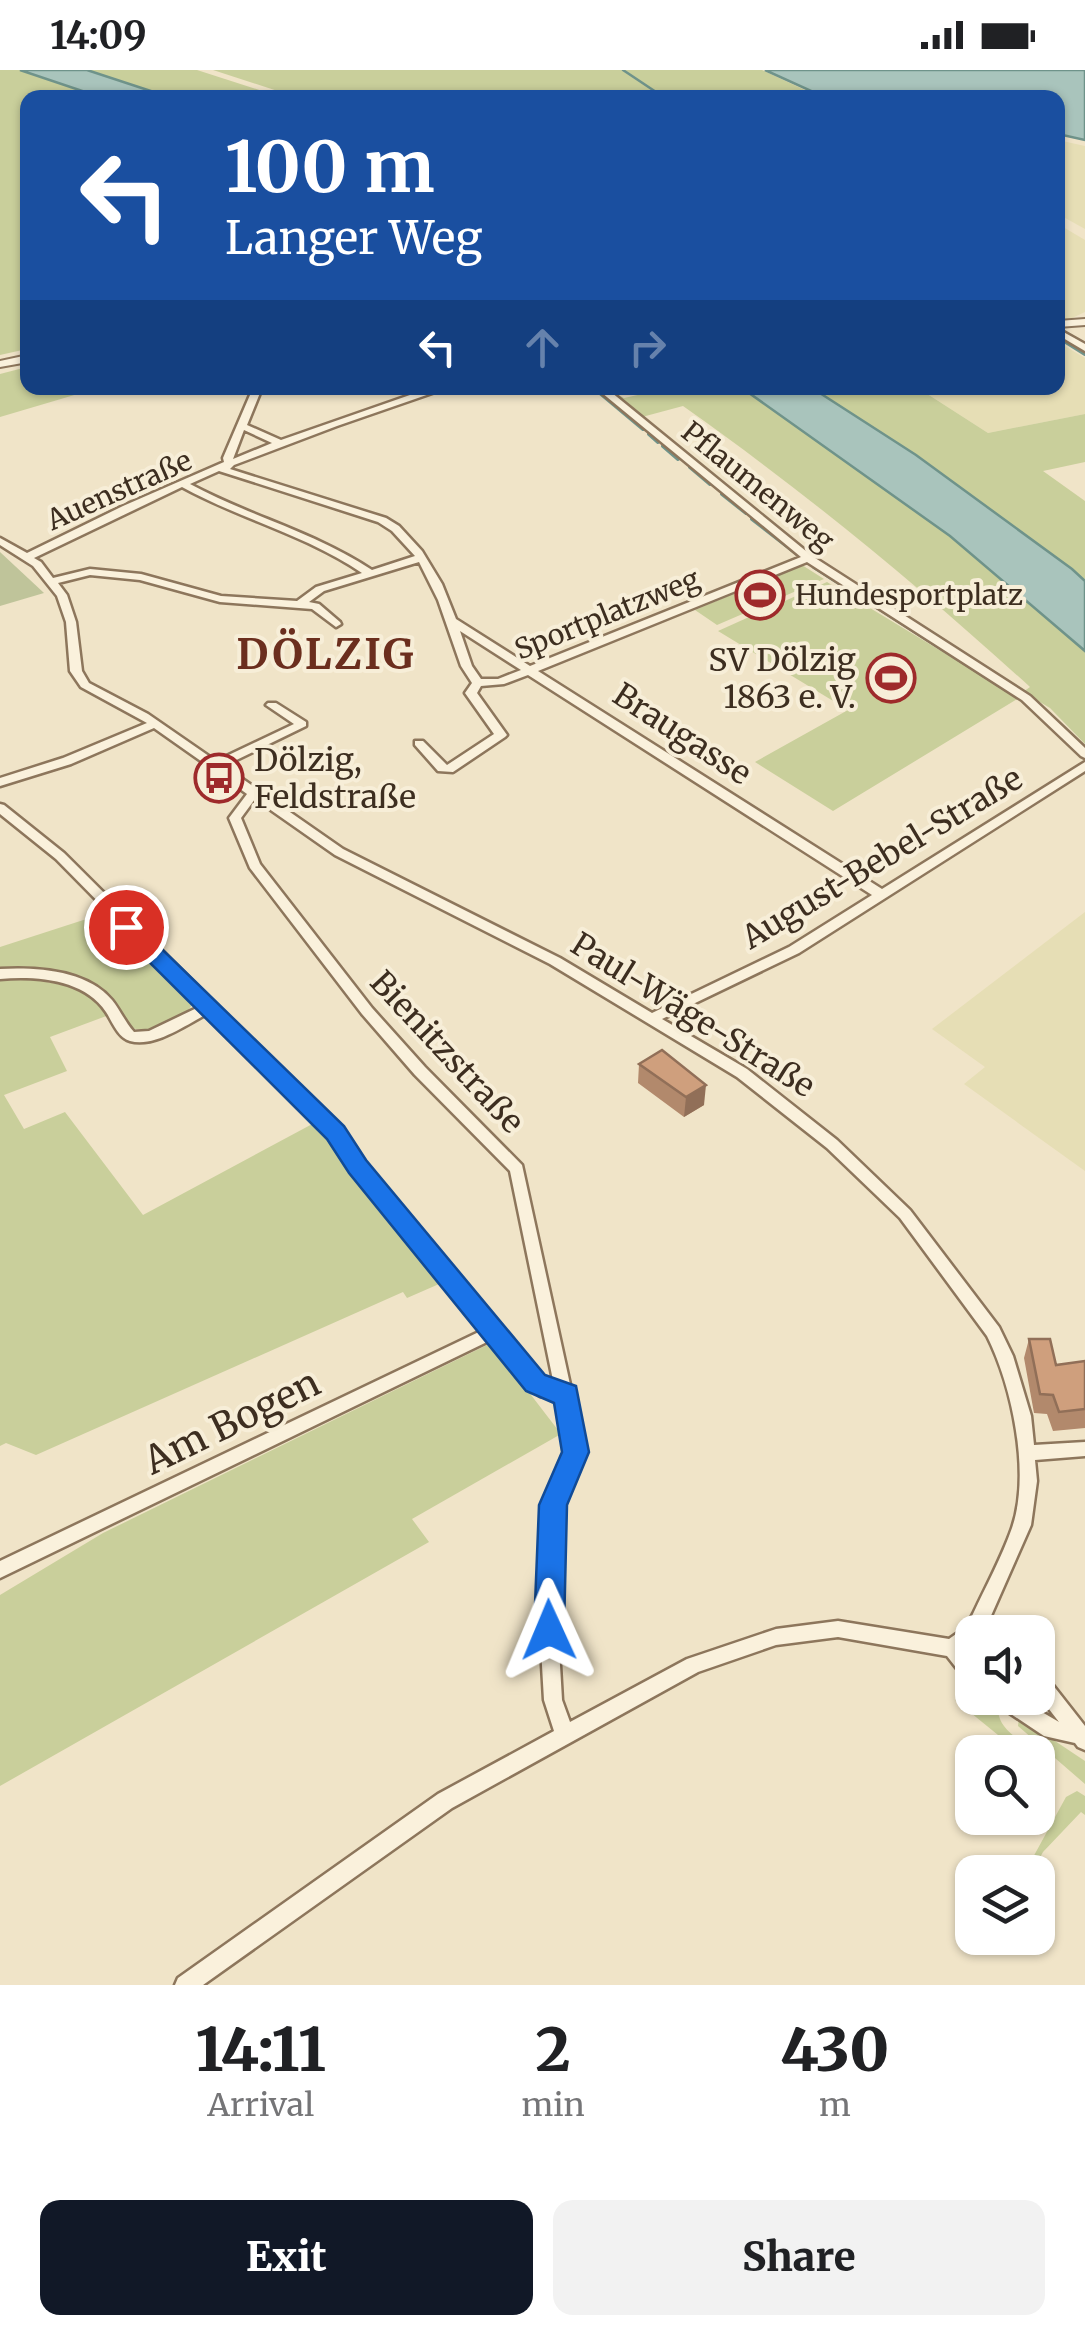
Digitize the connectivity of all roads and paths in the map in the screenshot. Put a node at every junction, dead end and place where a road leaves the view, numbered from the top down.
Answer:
1 (255, 395) edge
2 (418, 395) edge
3 (610, 395) edge
4 (244, 427) junction
5 (282, 444) junction
6 (226, 468) junction
7 (185, 485) junction
8 (0, 540) edge
9 (28, 557) junction
10 (420, 558) junction
11 (808, 558) junction
12 (368, 572) junction
13 (52, 581) junction
14 (300, 604) junction
15 (452, 621) junction
16 (336, 624) dead end
17 (531, 669) junction
18 (474, 688) junction
19 (272, 705) dead end
20 (155, 724) junction
21 (419, 743) dead end
22 (1085, 754) edge
23 (1085, 766) edge
24 (214, 767) junction
25 (0, 782) edge
26 (254, 793) junction
27 (0, 808) edge
28 (882, 894) junction
29 (0, 974) edge
30 (210, 1007) junction
31 (651, 1019) junction
32 (493, 1332) junction
33 (566, 1394) junction
34 (1085, 1449) edge
35 (1026, 1452) junction
36 (0, 1570) edge
37 (990, 1615) edge
38 (955, 1646) edge
39 (952, 1648) junction
40 (955, 1652) edge
41 (1055, 1704) edge
42 (1029, 1715) edge
43 (566, 1734) junction
44 (1081, 1737) edge
45 (185, 1985) edge

1 - 4 street, Auenstraße
2 - 5 street, Auenstraße
3 - 11 street, Pflaumenweg
4 - 5 street
4 - 6 street, Auenstraße
5 - 6 street, Auenstraße
6 - 7 street, Auenstraße
6 - 10 street
7 - 9 street, Auenstraße
7 - 12 street
8 - 9 street, Paul-Wäge-Straße
9 - 13 street, Paul-Wäge-Straße
10 - 12 street
10 - 15 street
11 - 17 street, Sportplatzweg
11 - 22 street, Pflaumenweg
12 - 14 street
13 - 14 street
13 - 20 street, Paul-Wäge-Straße
14 - 16 street
15 - 17 street, Braugasse
15 - 18 street
17 - 18 street, Sportplatzweg
17 - 28 street, Braugasse
18 - 21 street
19 - 24 street
20 - 24 street, Paul-Wäge-Straße
20 - 25 street
23 - 28 street, August-Bebel-Straße
24 - 26 street, Paul-Wäge-Straße
26 - 31 street, Paul-Wäge-Straße
26 - 33 street, Bienitzstraße
27 - 30 street
28 - 31 street, August-Bebel-Straße
29 - 30 street
30 - 32 street
31 - 35 street, Paul-Wäge-Straße
32 - 33 street
32 - 36 street, Am Bogen
33 - 43 street, Bienitzstraße
34 - 35 street
35 - 37 street, Paul-Wäge-Straße
38 - 39 street, Paul-Wäge-Straße
39 - 40 street
39 - 43 street
41 - 44 street
42 - 44 street
43 - 45 street

